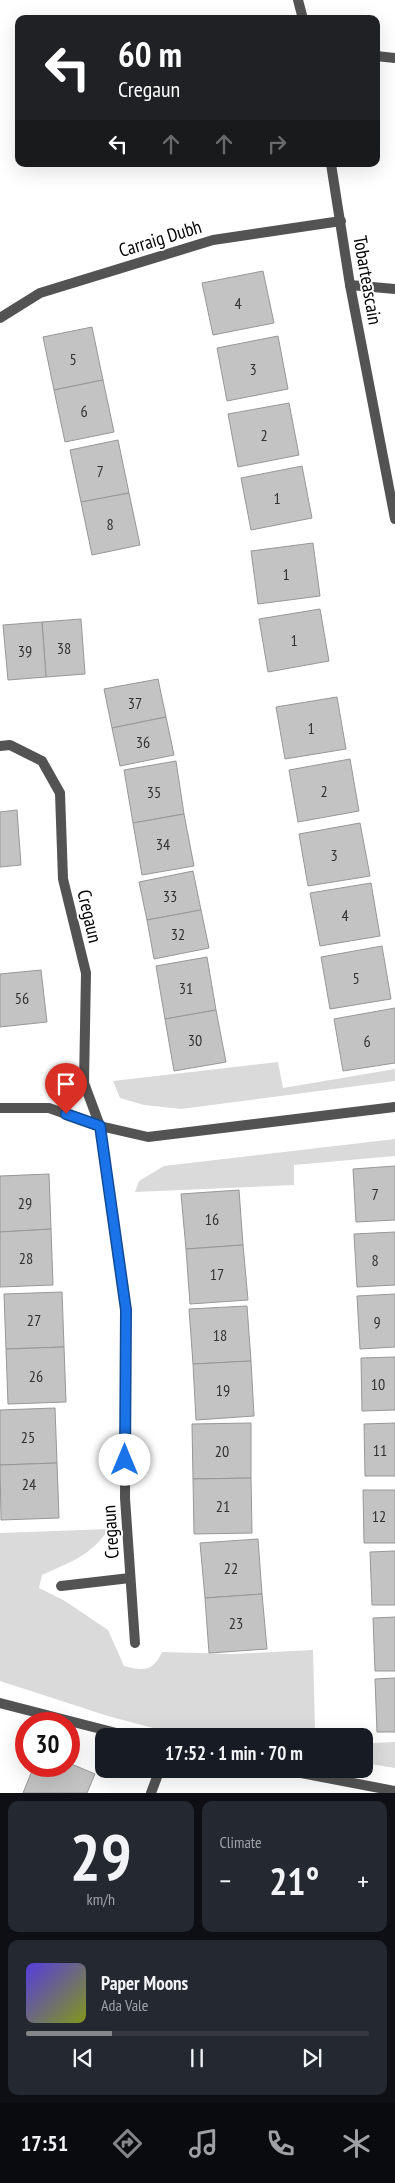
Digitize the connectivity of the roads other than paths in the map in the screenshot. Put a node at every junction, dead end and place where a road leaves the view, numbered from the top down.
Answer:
1 (298, 0) edge
2 (302, 15) edge
3 (380, 56) edge
4 (395, 58) edge
5 (332, 167) edge
6 (341, 222) junction
7 (350, 285) junction
8 (395, 288) edge
9 (0, 318) edge
10 (395, 519) edge
11 (0, 746) edge
12 (395, 1107) edge
13 (0, 1108) edge
14 (100, 1126) junction
15 (130, 1578) junction
16 (61, 1586) dead end
17 (134, 1644) dead end
18 (0, 1704) edge
19 (96, 1728) edge
20 (157, 1778) edge
21 (327, 1778) edge
22 (395, 1791) edge
23 (151, 1793) edge

1 - 2 street
3 - 4 street
5 - 6 street, Tobarteascain
6 - 7 street, Tobarteascain
6 - 9 street, Carraig Dubh
7 - 8 street
7 - 10 street, Tobarteascain
11 - 14 street, Cregaun
12 - 14 street
13 - 14 street
14 - 15 street, Cregaun
15 - 16 street, Cregaun
15 - 17 street, Cregaun
18 - 19 street
20 - 23 street
21 - 22 street

